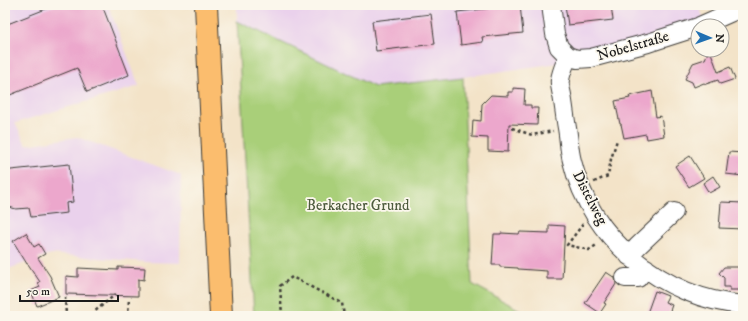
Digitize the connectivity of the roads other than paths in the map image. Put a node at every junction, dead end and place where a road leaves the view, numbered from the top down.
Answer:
1 (206, 5) edge
2 (551, 5) edge
3 (743, 7) edge
4 (718, 18) edge
5 (690, 29) edge
6 (568, 56) junction
7 (674, 212) dead end
8 (629, 256) junction
9 (646, 268) junction
10 (625, 278) dead end
11 (743, 305) edge
12 (221, 316) edge

1 - 12 main road
2 - 6 street
3 - 4 street, Nobelstraße
5 - 6 street, Nobelstraße
6 - 8 street, Distelweg
7 - 8 street
8 - 9 street, Distelweg
9 - 10 street
9 - 11 street, Distelweg

